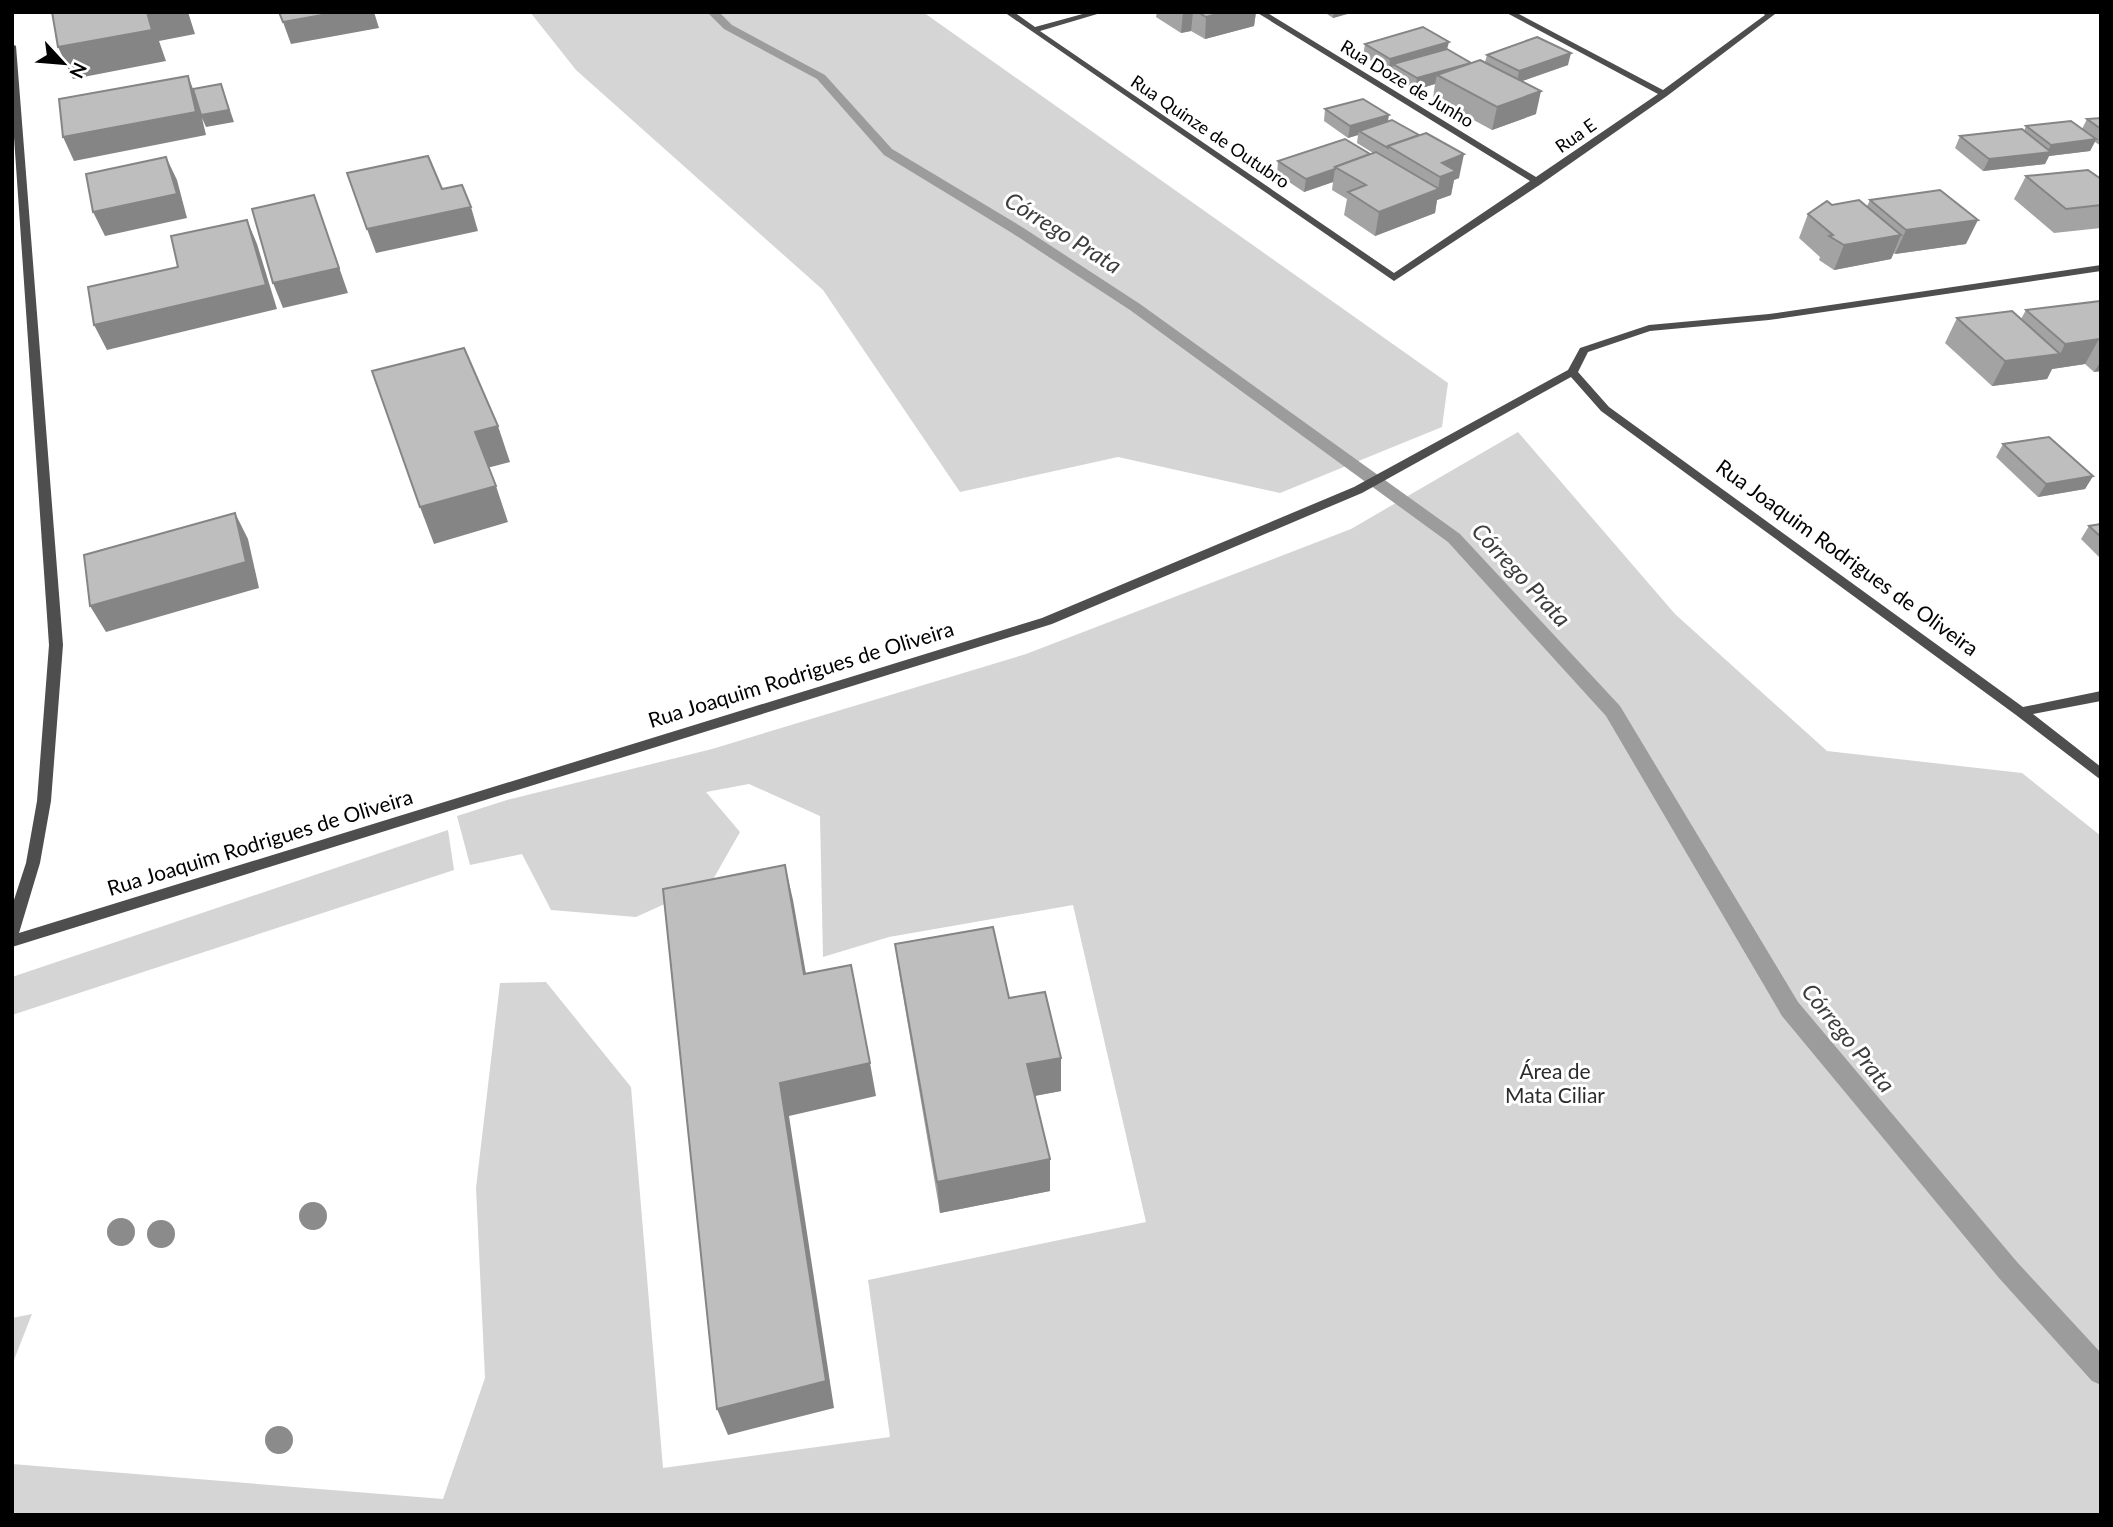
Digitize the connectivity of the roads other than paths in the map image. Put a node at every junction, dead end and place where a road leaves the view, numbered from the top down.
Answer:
1 (1008, 12) edge
2 (1100, 12) edge
3 (1260, 12) edge
4 (1509, 12) edge
5 (1769, 13) edge
6 (1033, 30) junction
7 (12, 46) edge
8 (1664, 94) junction
9 (15, 113) edge
10 (1538, 182) junction
11 (2101, 268) edge
12 (1394, 278) joint
13 (1572, 372) junction
14 (2101, 696) edge
15 (2021, 712) junction
16 (2101, 775) edge
17 (12, 931) edge
18 (12, 941) edge

1 - 6 street, Rua Quinze de Outubro
2 - 6 street
3 - 10 street, Rua Doze de Junho
4 - 8 street
5 - 8 street, Rua E
6 - 12 street, Rua Quinze de Outubro
7 - 9 street
8 - 10 street, Rua E
9 - 17 street
10 - 12 street, Rua E
11 - 13 street, Rua Joaquim Rodrigues de Oliveira
13 - 15 street, Rua Joaquim Rodrigues de Oliveira
13 - 18 street, Rua Joaquim Rodrigues de Oliveira
14 - 15 street
15 - 16 street, Rua Joaquim Rodrigues de Oliveira

